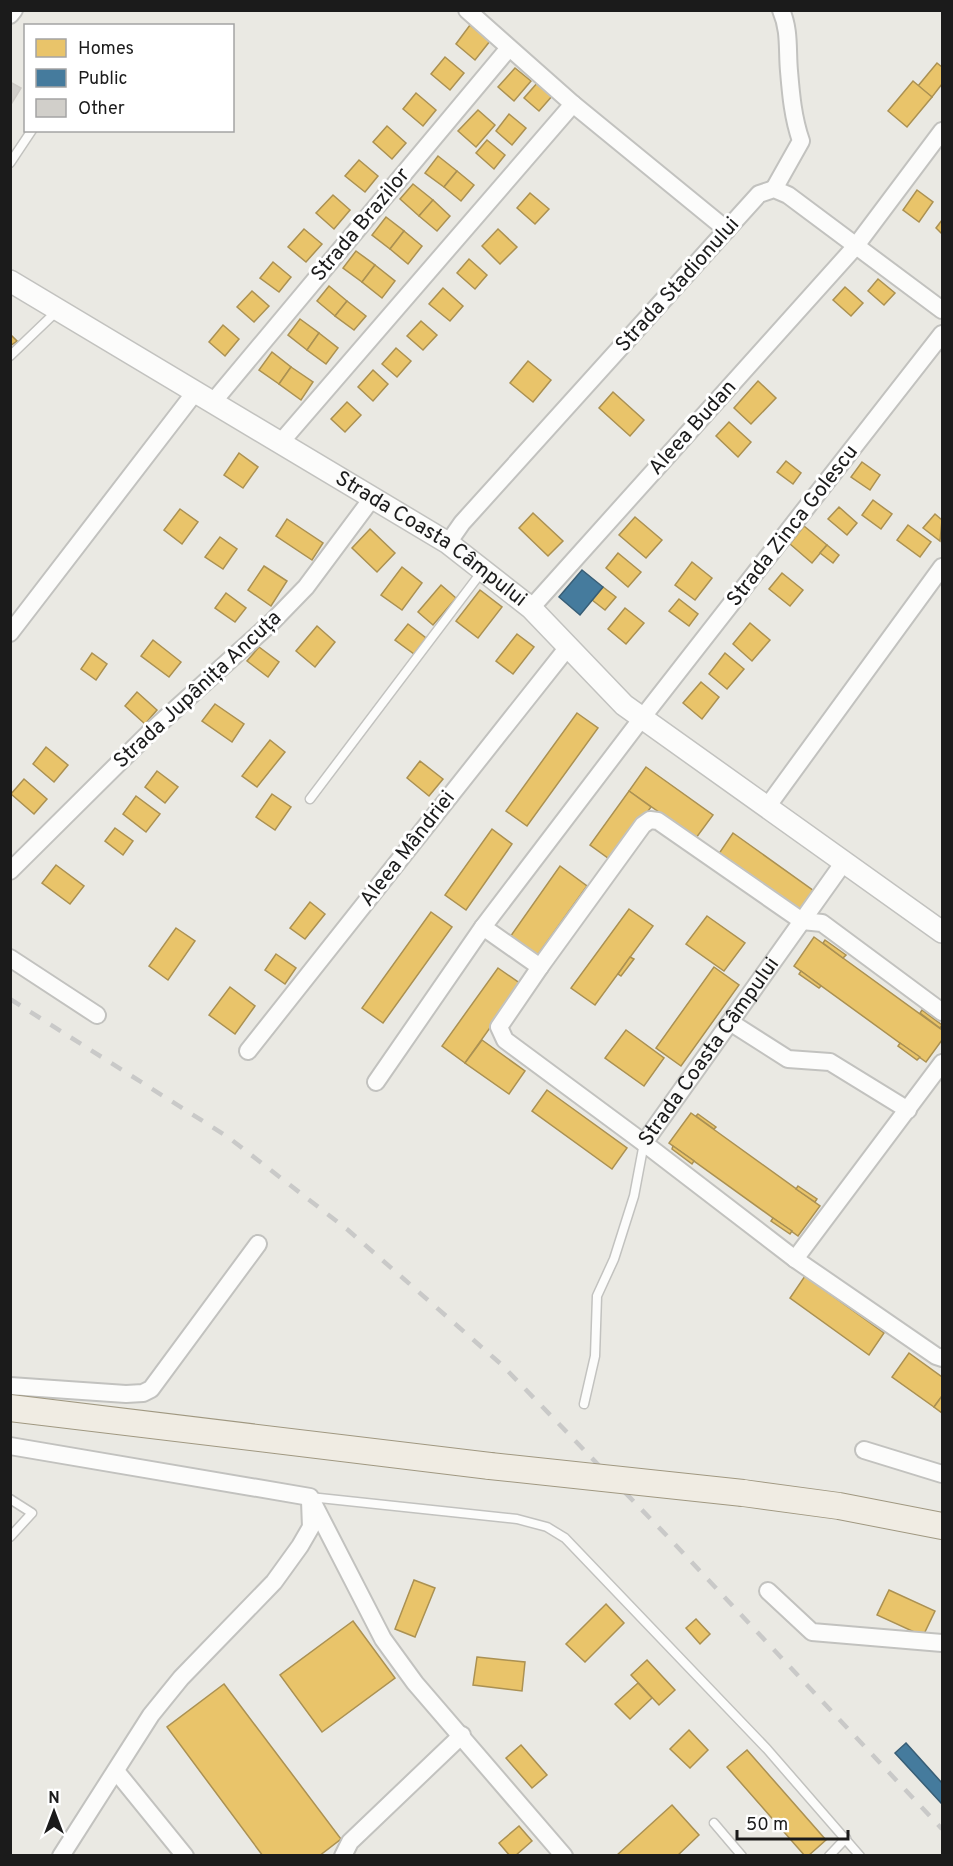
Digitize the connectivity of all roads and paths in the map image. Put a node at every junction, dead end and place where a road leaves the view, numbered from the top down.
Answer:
1 (14, 10) edge
2 (467, 10) edge
3 (781, 10) edge
4 (10, 15) edge
5 (509, 48) junction
6 (573, 104) junction
7 (942, 131) edge
8 (31, 132) edge
9 (10, 163) edge
10 (774, 189) junction
11 (727, 230) junction
12 (855, 247) junction
13 (10, 280) edge
14 (59, 309) junction
15 (942, 310) edge
16 (942, 334) edge
17 (10, 356) edge
18 (204, 397) junction
19 (281, 442) junction
20 (373, 497) junction
21 (448, 543) junction
22 (942, 567) edge
23 (483, 570) junction
24 (531, 608) junction
25 (10, 633) edge
26 (568, 647) junction
27 (642, 717) junction
28 (310, 799) dead end
29 (767, 807) junction
30 (844, 862) junction
31 (10, 871) edge
32 (802, 921) junction
33 (483, 927) junction
34 (942, 932) edge
35 (10, 958) edge
36 (540, 967) junction
37 (942, 1012) edge
38 (97, 1015) dead end
39 (730, 1022) junction
40 (248, 1051) dead end
41 (942, 1063) edge
42 (376, 1082) dead end
43 (908, 1110) junction
44 (644, 1143) junction
45 (258, 1244) dead end
46 (795, 1259) junction
47 (942, 1358) edge
48 (10, 1386) edge
49 (584, 1404) dead end
50 (10, 1408) edge
51 (10, 1446) edge
52 (864, 1450) dead end
53 (942, 1474) edge
54 (310, 1497) junction
55 (10, 1499) edge
56 (942, 1526) edge
57 (10, 1537) edge
58 (768, 1590) dead end
59 (942, 1643) edge
60 (462, 1735) junction
61 (116, 1771) junction
62 (714, 1823) dead end
63 (846, 1838) junction
64 (558, 1854) edge
65 (61, 1856) edge
66 (185, 1856) edge
67 (343, 1856) edge
68 (742, 1856) edge
69 (829, 1856) edge
70 (860, 1856) edge

1 - 4 street
2 - 5 street
3 - 10 street
5 - 6 street
5 - 18 street, Strada Brazilor
6 - 11 street
6 - 19 street
7 - 12 street, Aleea Budan
8 - 9 lane
10 - 11 street, Strada Stadionului
10 - 12 street
11 - 21 street, Strada Stadionului
12 - 15 street
12 - 24 street, Aleea Budan
13 - 14 street, Strada Coasta Câmpului
14 - 17 lane
14 - 18 street, Strada Coasta Câmpului
16 - 27 street, Strada Zinca Golescu
18 - 19 street, Strada Coasta Câmpului
18 - 25 street
19 - 20 street, Strada Coasta Câmpului
20 - 21 street, Strada Coasta Câmpului
20 - 31 street, Strada Jupânița Ancuța
21 - 23 street, Strada Coasta Câmpului
22 - 29 street
23 - 24 street, Strada Coasta Câmpului
23 - 28 lane
24 - 26 street, Strada Coasta Câmpului
26 - 27 street, Strada Coasta Câmpului
26 - 40 street, Aleea Mândriei
27 - 29 street, Strada Coasta Câmpului
27 - 33 street
29 - 30 street, Strada Coasta Câmpului
30 - 32 street, Strada Coasta Câmpului
30 - 34 street, Strada Coasta Câmpului
32 - 36 street
32 - 37 street
32 - 39 street, Strada Coasta Câmpului
33 - 36 street
33 - 42 street
35 - 38 street
36 - 44 street
39 - 43 street
39 - 44 street, Strada Coasta Câmpului
41 - 43 street
43 - 46 street
44 - 46 street, Strada Coasta Câmpului
44 - 49 lane
45 - 48 street
46 - 47 street, Strada Coasta Câmpului
50 - 56 main road, bridge
51 - 54 street
52 - 53 street
54 - 60 street
54 - 61 street
54 - 63 lane
55 - 57 lane
58 - 59 street
60 - 64 street
60 - 67 street
61 - 65 street
61 - 66 street
62 - 68 lane
63 - 69 lane
63 - 70 lane

